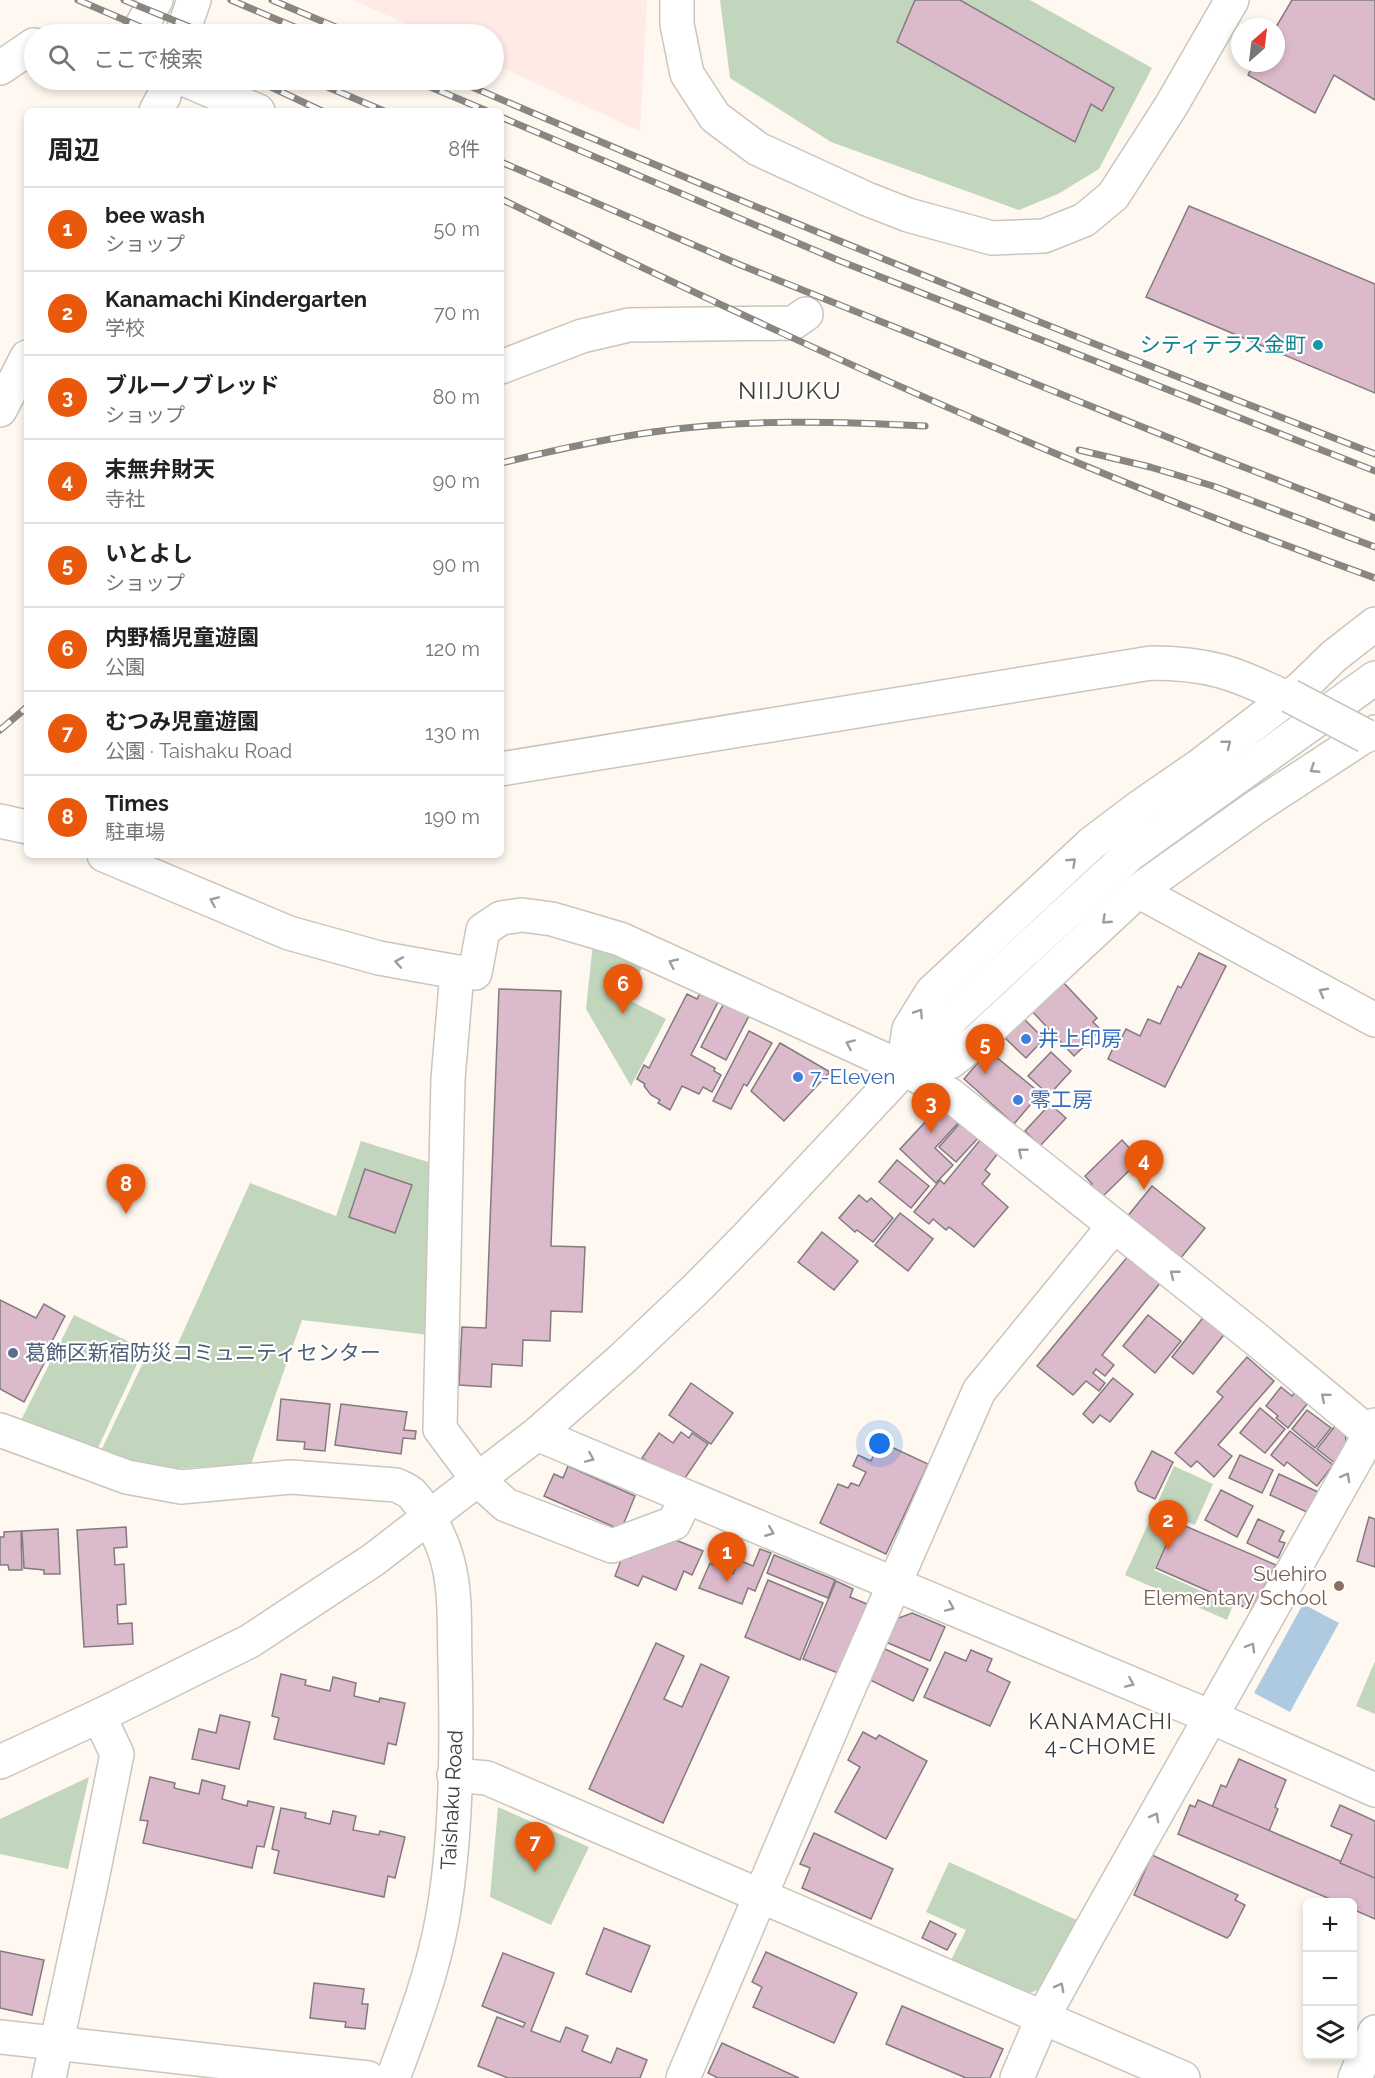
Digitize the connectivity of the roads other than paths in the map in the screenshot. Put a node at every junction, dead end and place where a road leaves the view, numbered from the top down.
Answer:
1 (156, 0) edge
2 (194, 0) edge
3 (677, 0) edge
4 (1232, 0) edge
5 (143, 24) edge
6 (186, 24) edge
7 (24, 52) edge
8 (0, 68) edge
9 (165, 90) edge
10 (209, 90) edge
11 (158, 108) edge
12 (251, 108) edge
13 (806, 314) dead end
14 (24, 363) edge
15 (504, 366) edge
16 (0, 410) edge
17 (1375, 624) edge
18 (1375, 678) edge
19 (1286, 698) junction
20 (1370, 735) edge
21 (504, 769) edge
22 (0, 821) edge
23 (24, 826) edge
24 (111, 858) edge
25 (1138, 891) junction
26 (457, 972) junction
27 (1375, 1020) edge
28 (903, 1068) junction
29 (1114, 1226) junction
30 (0, 1430) edge
31 (1373, 1433) edge
32 (537, 1434) junction
33 (478, 1480) junction
34 (686, 1498) junction
35 (429, 1518) junction
36 (894, 1583) junction
37 (99, 1716) junction
38 (1211, 1717) junction
39 (0, 1762) edge
40 (454, 1775) junction
41 (1375, 1790) edge
42 (761, 1896) junction
43 (1043, 2017) junction
44 (1375, 2031) edge
45 (0, 2037) edge
46 (57, 2043) junction
47 (391, 2076) edge
48 (49, 2078) edge
49 (683, 2078) edge
50 (1017, 2078) edge
51 (1183, 2078) edge
52 (1355, 2078) edge

1 - 5 street
2 - 6 street
3 - 4 street
7 - 8 street
9 - 11 street
10 - 12 street
13 - 15 street
14 - 16 street
17 - 19 street
18 - 28 street
19 - 20 street, bridge
19 - 21 street
28 -> 19 street
20 -> 25 street
22 - 23 street
26 -> 24 street
27 -> 25 street
25 -> 28 street
28 -> 26 street
26 - 33 street
29 -> 28 street
28 - 32 street
31 -> 29 street
29 - 36 street
30 - 35 street, Taishaku Road
38 -> 31 street
32 - 33 street
32 -> 34 street
33 - 34 street
33 - 35 street
34 -> 36 street
35 - 37 street
35 - 40 street, Taishaku Road
36 -> 38 street
36 - 42 street
37 - 39 street
37 - 46 street
38 - 41 street
43 -> 38 street
40 - 42 street
40 - 47 street, Taishaku Road
42 - 43 street
42 - 49 street
43 - 50 street
43 - 51 street
44 - 52 street
45 - 46 street
46 - 47 street
46 - 48 street

